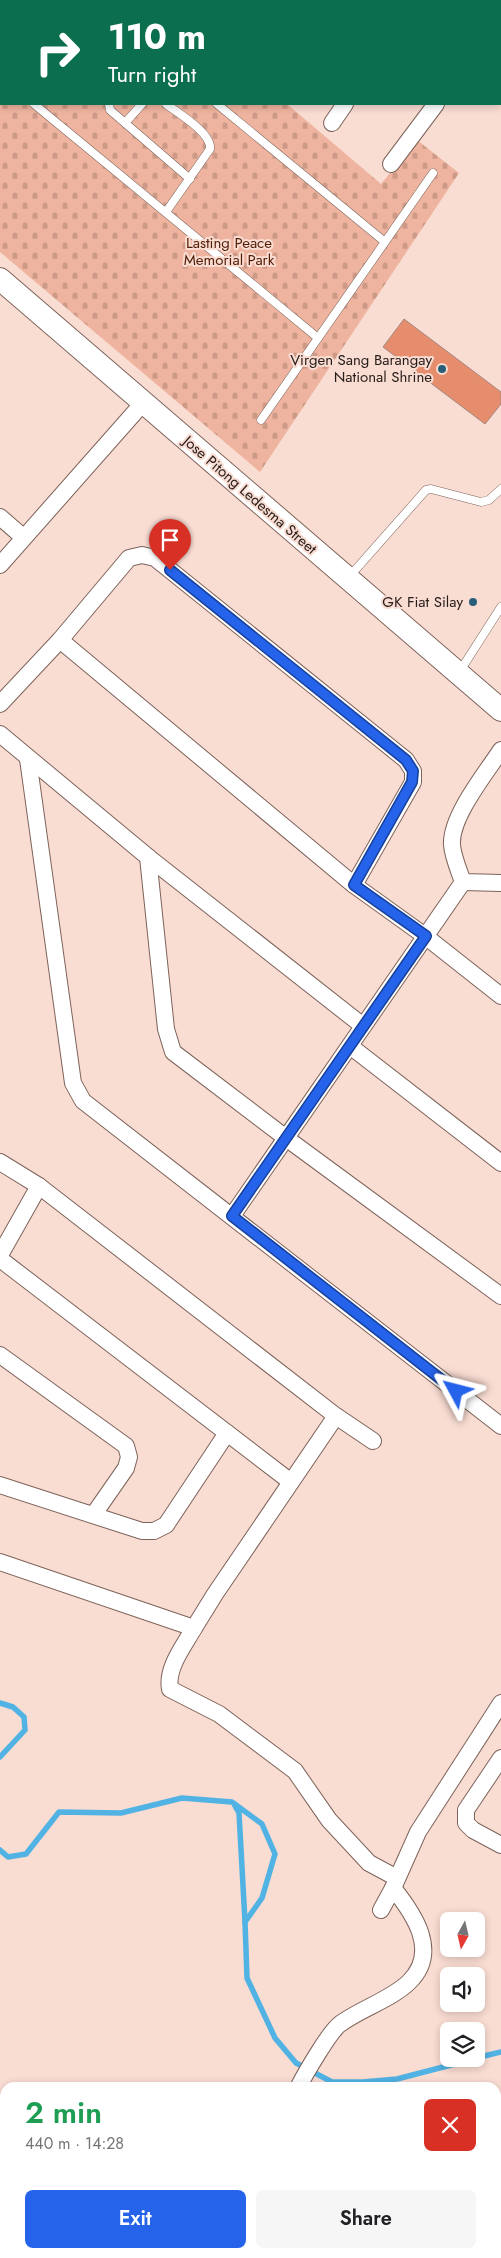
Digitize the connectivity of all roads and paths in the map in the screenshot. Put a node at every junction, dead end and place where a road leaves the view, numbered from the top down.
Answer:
1 (35, 105) edge
2 (109, 105) edge
3 (141, 105) edge
4 (167, 105) edge
5 (218, 105) edge
6 (345, 105) edge
7 (433, 105) edge
8 (125, 123) junction
9 (332, 123) dead end
10 (390, 164) dead end
11 (432, 173) dead end
12 (190, 179) junction
13 (166, 212) junction
14 (385, 242) junction
15 (0, 279) edge
16 (318, 338) junction
17 (143, 403) junction
18 (261, 420) dead end
19 (501, 489) edge
20 (0, 518) edge
21 (23, 538) junction
22 (0, 565) edge
23 (347, 578) junction
24 (501, 608) edge
25 (60, 640) junction
26 (459, 673) junction
27 (0, 704) edge
28 (501, 710) edge
29 (0, 734) edge
30 (501, 750) edge
31 (28, 759) junction
32 (148, 856) junction
33 (462, 882) junction
34 (501, 883) edge
35 (354, 885) junction
36 (426, 936) junction
37 (501, 995) edge
38 (363, 1026) junction
39 (350, 1046) junction
40 (286, 1138) junction
41 (0, 1162) edge
42 (501, 1163) edge
43 (39, 1186) junction
44 (232, 1216) junction
45 (0, 1255) edge
46 (0, 1259) edge
47 (501, 1296) edge
48 (0, 1355) edge
49 (336, 1416) junction
50 (501, 1426) edge
51 (227, 1432) junction
52 (373, 1441) dead end
53 (291, 1482) junction
54 (0, 1484) edge
55 (94, 1514) junction
56 (0, 1562) edge
57 (194, 1628) junction
58 (501, 1704) edge
59 (501, 1758) edge
60 (501, 1845) edge
61 (395, 1883) junction
62 (381, 1910) dead end
63 (301, 2082) edge

1 - 13 lane
2 - 8 lane
3 - 8 lane
4 - 12 lane
5 - 14 lane
6 - 9 street
7 - 10 street
8 - 12 lane
11 - 14 lane
12 - 13 lane
13 - 16 lane
14 - 16 lane
15 - 17 main road, Jose Pitong Ledesma Street
16 - 18 lane
17 - 21 street
17 - 23 main road, Jose Pitong Ledesma Street
19 - 23 lane
20 - 21 street
21 - 22 street
23 - 26 main road, Jose Pitong Ledesma Street
24 - 26 lane
25 - 27 street
25 - 35 street
25 - 35 street
26 - 28 main road, Jose Pitong Ledesma Street
29 - 31 street
30 - 33 street
31 - 32 street
31 - 44 street
32 - 38 street
32 - 40 street
33 - 34 street
33 - 36 street
35 - 36 street
36 - 37 street
36 - 38 street
38 - 39 street
39 - 40 street
39 - 42 street
40 - 44 street
40 - 47 street
41 - 43 street
43 - 45 street
43 - 49 street
44 - 50 street
46 - 51 street
48 - 55 street
49 - 52 street
49 - 53 street
51 - 53 street
51 - 55 street
53 - 57 street
54 - 55 street
56 - 57 street
57 - 61 street
58 - 61 street
59 - 60 street
61 - 62 street
61 - 63 street

